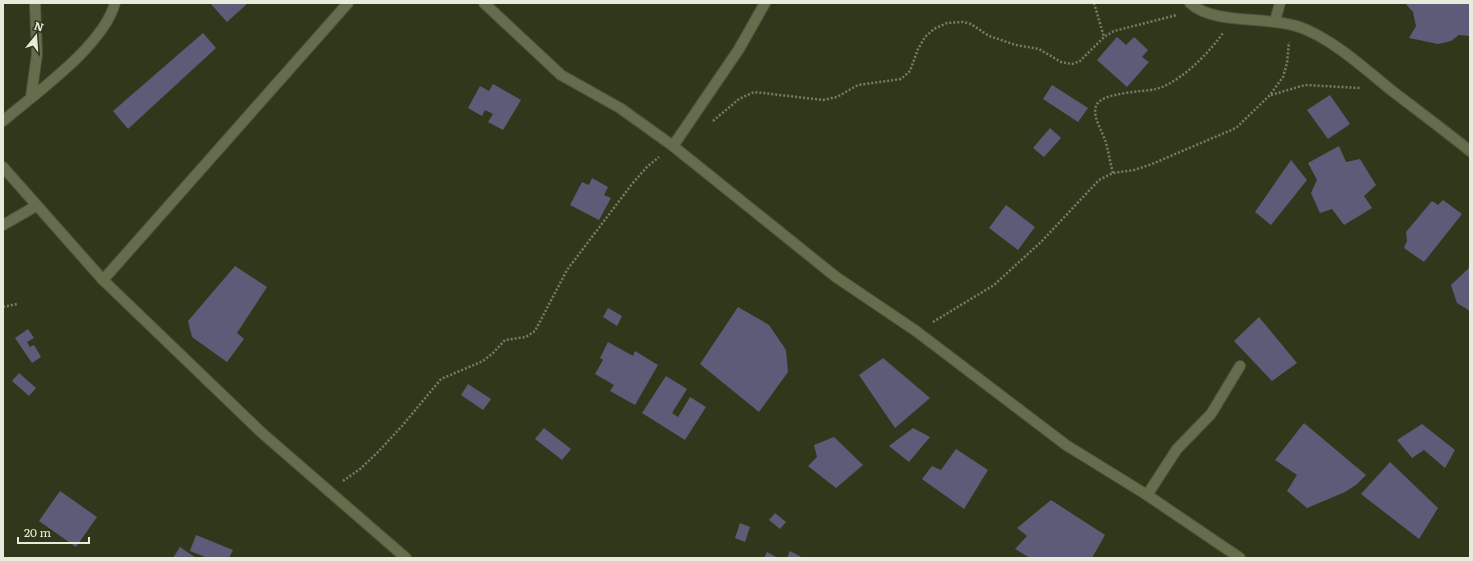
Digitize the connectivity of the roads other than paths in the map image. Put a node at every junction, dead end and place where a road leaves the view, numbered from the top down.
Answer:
1 (35, 3) edge
2 (115, 3) edge
3 (348, 3) edge
4 (484, 3) edge
5 (765, 3) edge
6 (1280, 3) edge
7 (1193, 6) edge
8 (1275, 21) junction
9 (31, 97) junction
10 (3, 121) edge
11 (673, 146) junction
12 (1470, 151) edge
13 (3, 167) edge
14 (36, 206) junction
15 (3, 225) edge
16 (103, 280) junction
17 (1240, 366) dead end
18 (1147, 495) junction
19 (406, 558) edge
20 (1240, 558) edge

1 - 9 street
2 - 9 street
3 - 16 street
4 - 11 street
5 - 11 street
6 - 8 street
7 - 8 street
8 - 12 street
9 - 10 street
11 - 18 street
13 - 14 street
14 - 15 street
14 - 16 street
16 - 19 street
17 - 18 street
18 - 20 street

